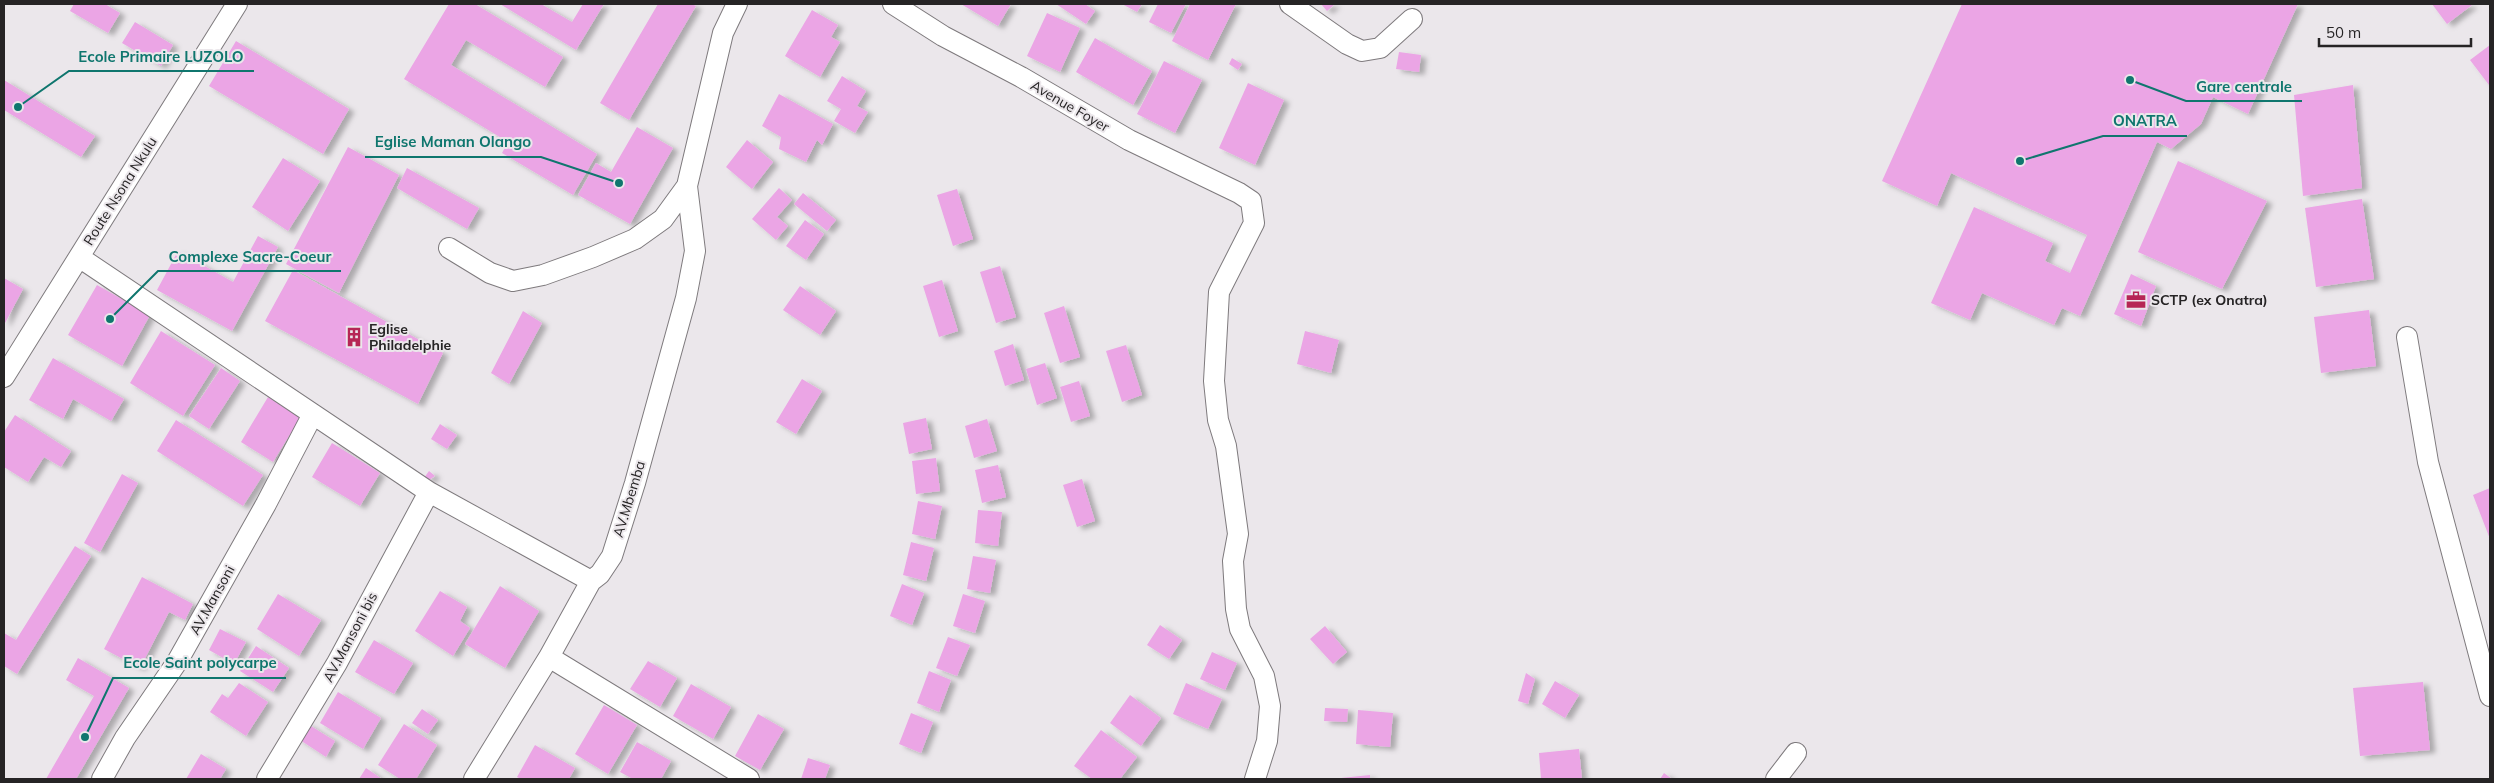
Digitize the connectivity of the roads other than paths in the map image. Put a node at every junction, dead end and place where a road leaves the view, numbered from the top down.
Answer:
1 (237, 4) edge
2 (737, 4) edge
3 (893, 4) edge
4 (1290, 4) edge
5 (1412, 19) dead end
6 (687, 186) junction
7 (449, 248) dead end
8 (78, 257) junction
9 (2407, 337) dead end
10 (4, 378) edge
11 (313, 414) junction
12 (429, 492) junction
13 (591, 581) junction
14 (548, 657) junction
15 (2490, 696) edge
16 (1796, 753) dead end
17 (102, 779) edge
18 (267, 779) edge
19 (474, 779) edge
20 (749, 779) edge
21 (1255, 779) edge
22 (1776, 779) edge

1 - 8 street, Route Nsona Nkulu
2 - 6 street
3 - 21 street, Avenue Foyer
4 - 5 street
6 - 7 street
6 - 13 street, AV.Mbemba
8 - 10 street, Route Nsona Nkulu
8 - 11 street
9 - 15 street
11 - 12 street
11 - 17 street, AV.Mansoni
12 - 13 street
12 - 18 street, AV.Mansoni bis
13 - 14 street, AV.Mbemba
14 - 19 street, AV.Mbemba
14 - 20 street
16 - 22 street

